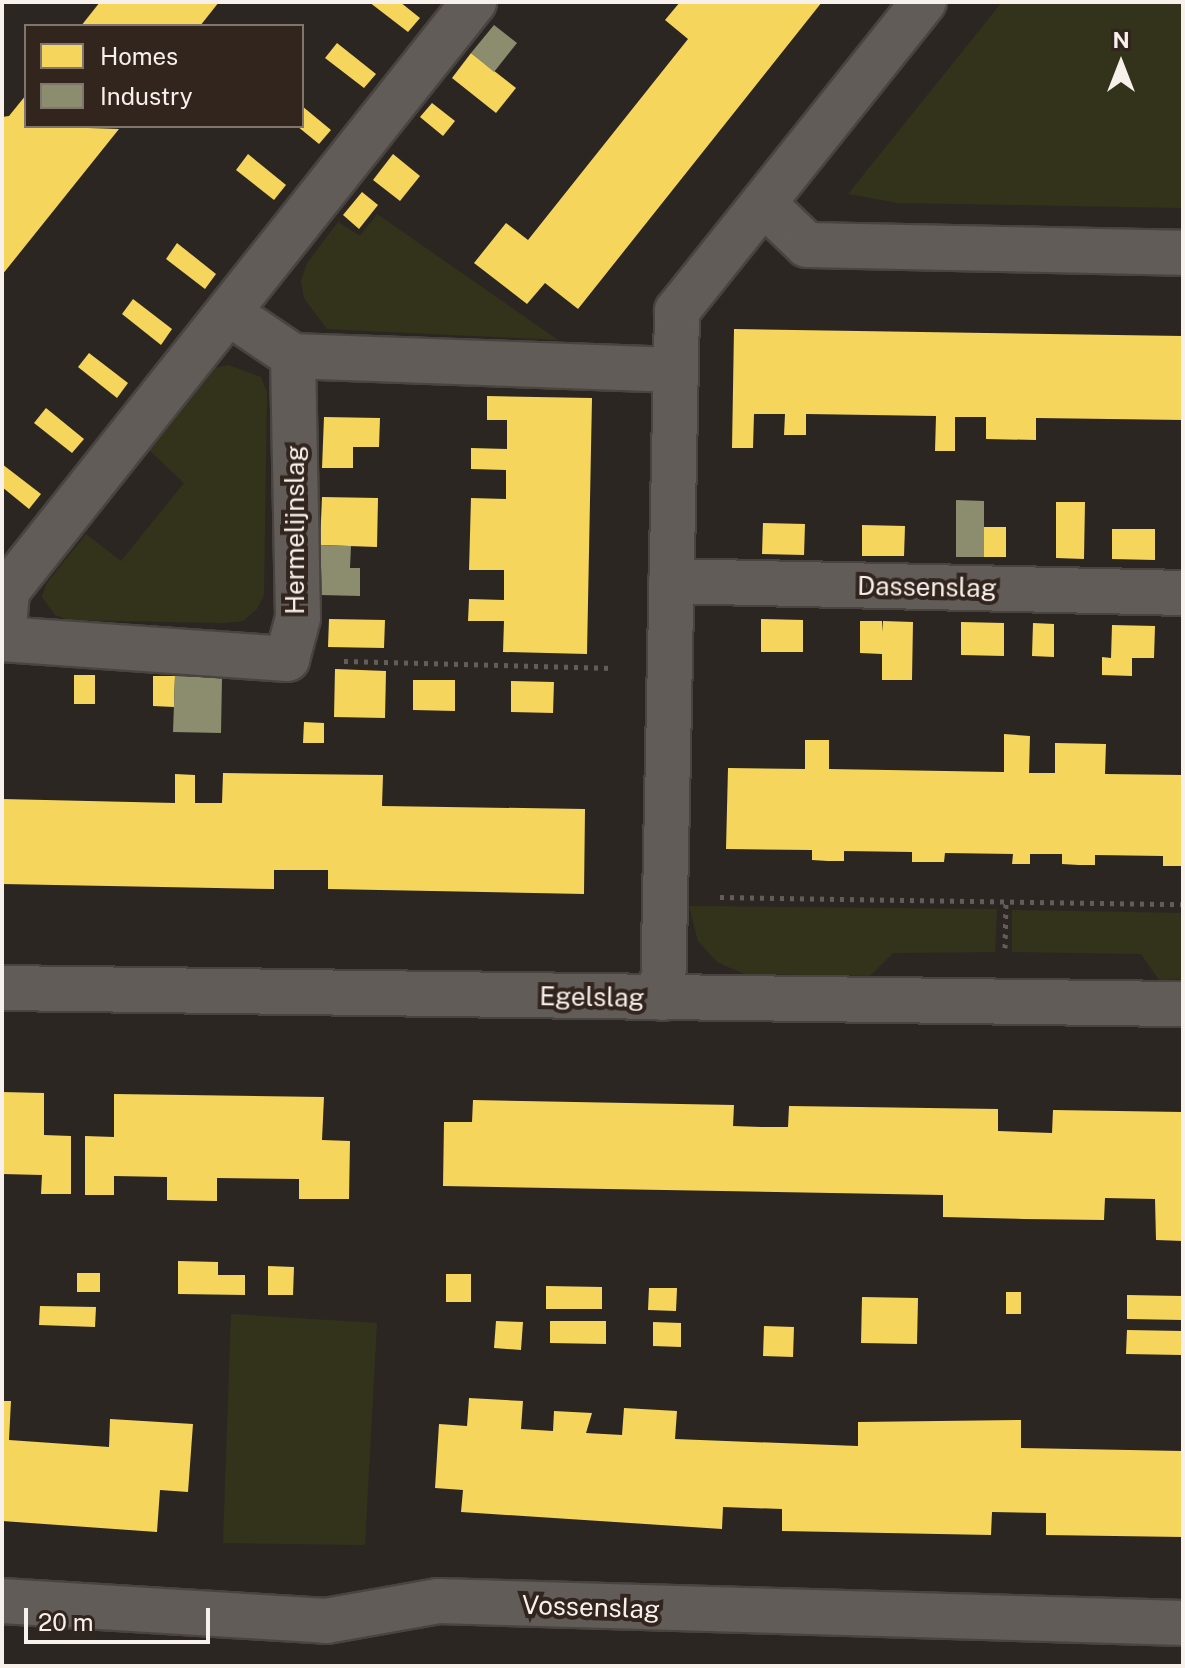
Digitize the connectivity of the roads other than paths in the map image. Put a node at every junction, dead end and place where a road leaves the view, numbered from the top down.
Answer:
1 (474, 2) edge
2 (924, 2) edge
3 (764, 204) junction
4 (1183, 253) edge
5 (229, 313) junction
6 (293, 356) junction
7 (675, 370) junction
8 (671, 581) junction
9 (1183, 593) edge
10 (3, 639) edge
11 (2, 988) edge
12 (663, 998) junction
13 (1183, 1004) edge
14 (2, 1601) edge
15 (1183, 1623) edge

1 - 5 street
2 - 3 street
3 - 4 street
3 - 7 street
5 - 6 street
5 - 10 street
6 - 7 street
6 - 10 street, Hermelijnslag
7 - 8 street
8 - 9 street, Dassenslag
8 - 12 street
11 - 12 street, Egelslag
12 - 13 street, Egelslag
14 - 15 street, Vossenslag

